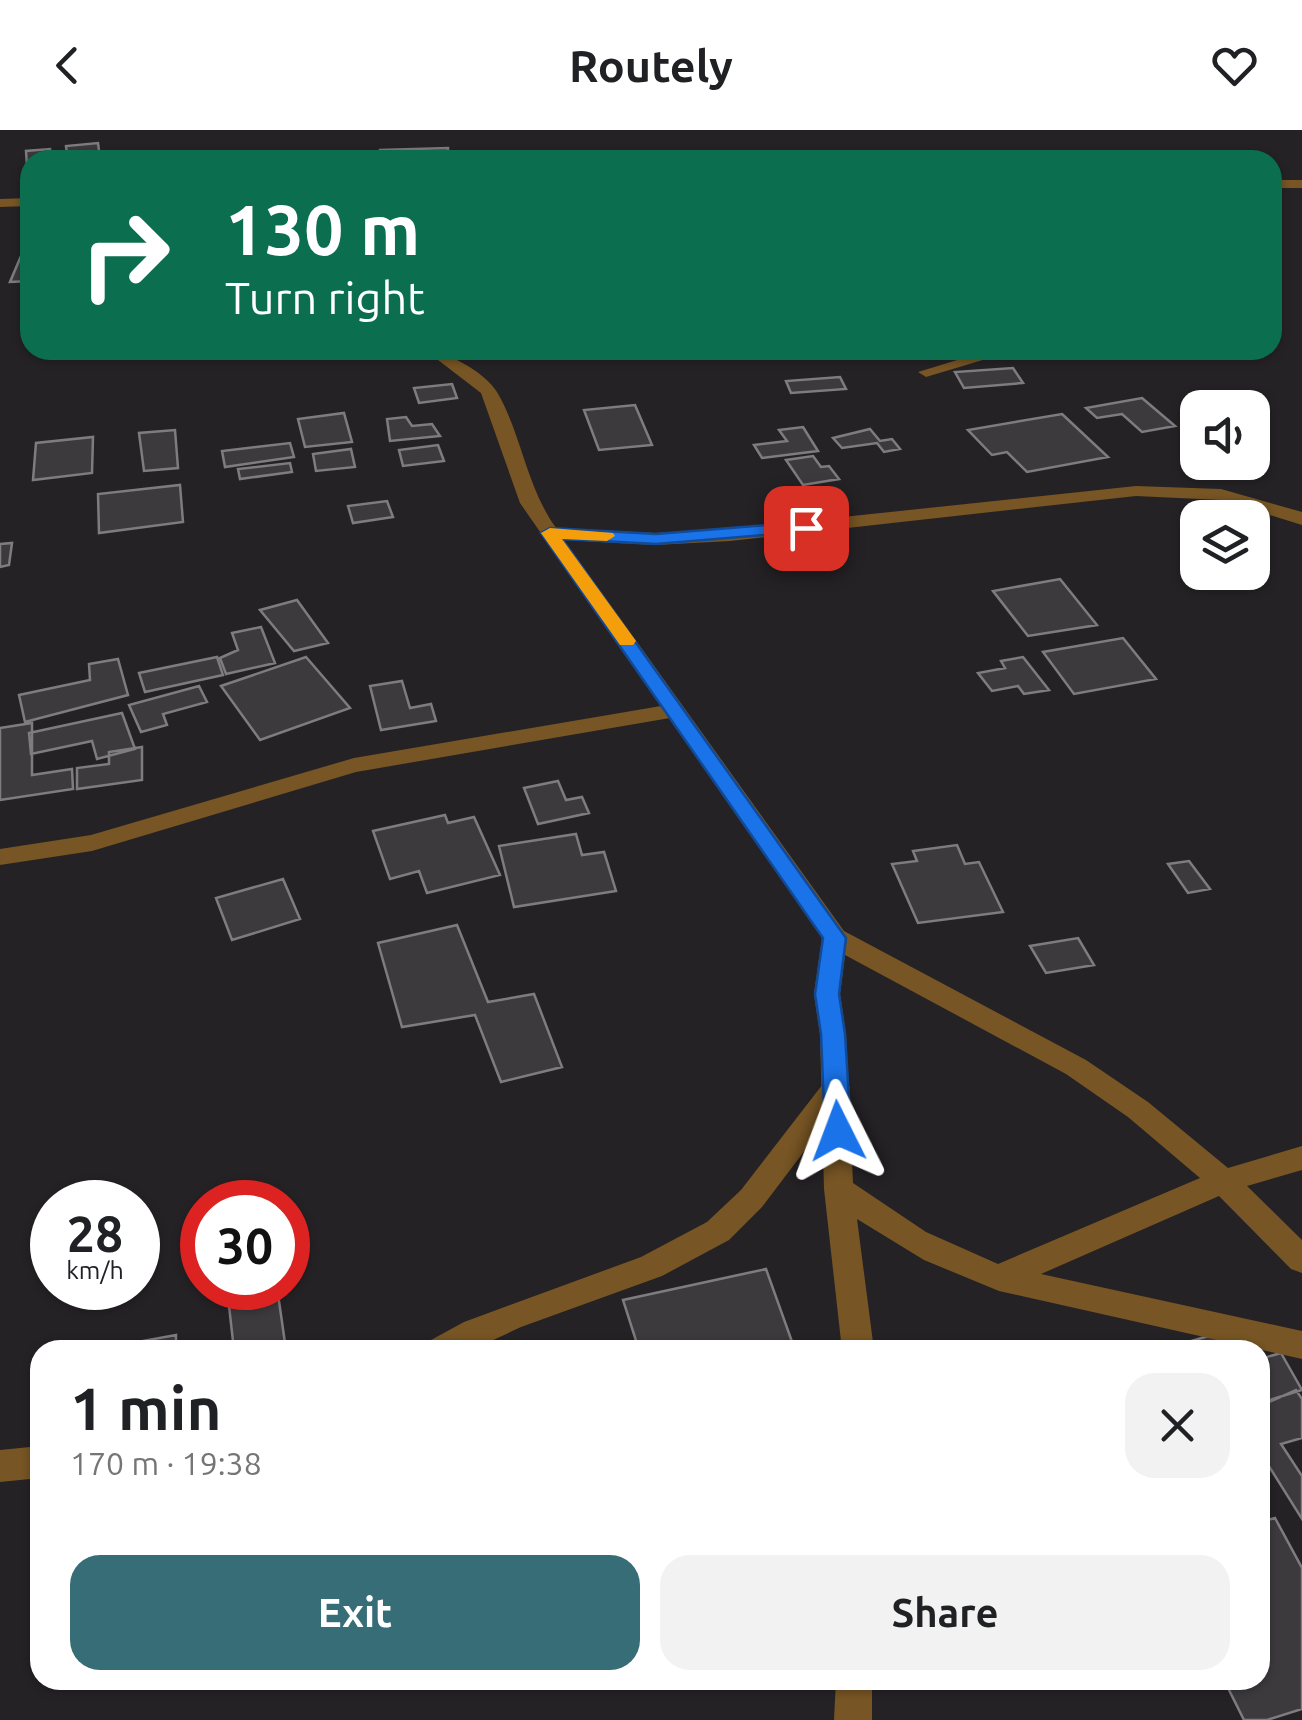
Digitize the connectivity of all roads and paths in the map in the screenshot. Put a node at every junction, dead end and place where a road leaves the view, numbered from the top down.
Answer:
1 (446, 360) edge
2 (949, 360) edge
3 (961, 360) edge
4 (952, 362) junction
5 (926, 372) dead end
6 (1302, 520) edge
7 (550, 533) junction
8 (674, 711) junction
9 (0, 857) edge
10 (834, 938) junction
11 (836, 1088) junction
12 (1302, 1158) edge
13 (1224, 1181) junction
14 (839, 1189) junction
15 (1302, 1260) edge
16 (1000, 1278) junction
17 (459, 1340) edge
18 (857, 1340) edge
19 (1302, 1345) edge
20 (30, 1463) edge
21 (0, 1466) edge
22 (854, 1690) edge
23 (853, 1720) edge

1 - 7 street
2 - 4 street
3 - 4 street
4 - 5 street
6 - 7 street
7 - 8 street
8 - 9 street
8 - 10 street
10 - 11 street
10 - 13 street
11 - 14 street
11 - 17 street
12 - 13 street
13 - 15 street
13 - 16 street
14 - 16 street
14 - 18 street
16 - 19 street
20 - 21 street
22 - 23 street

